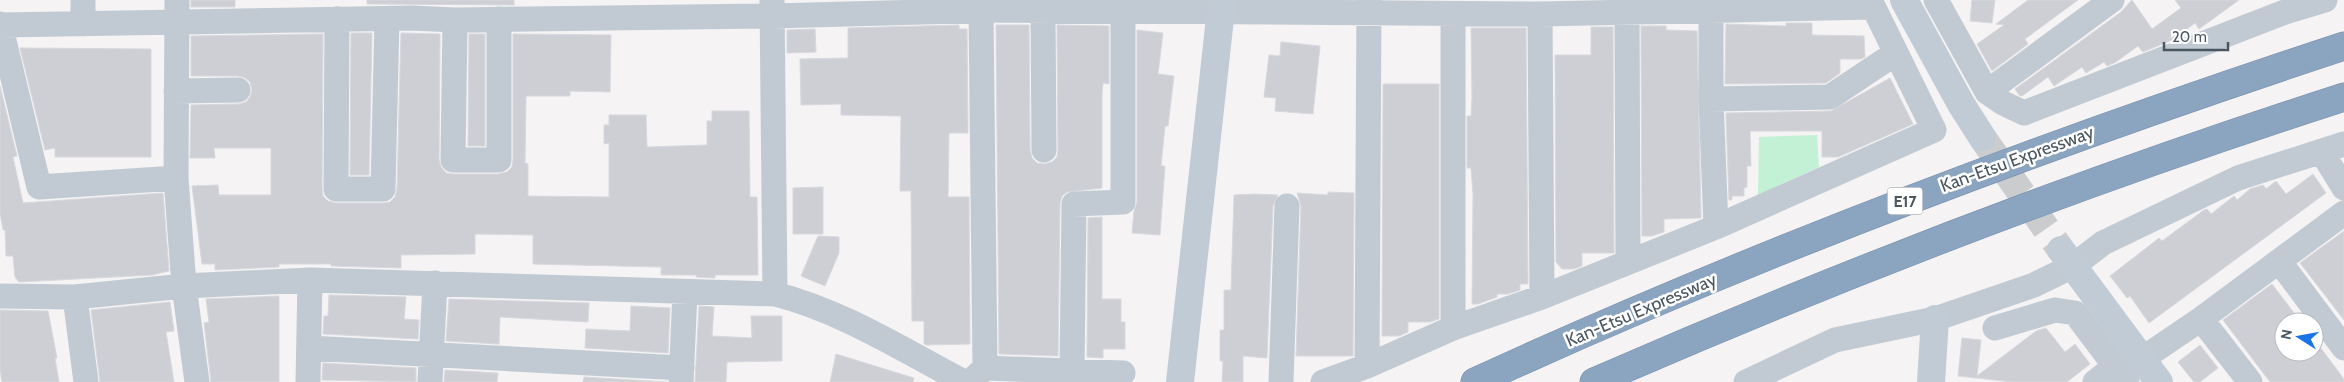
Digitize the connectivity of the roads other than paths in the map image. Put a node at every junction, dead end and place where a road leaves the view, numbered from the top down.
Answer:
1 (1904, 0) edge
2 (2112, 0) edge
3 (2322, 0) edge
4 (1711, 4) edge
5 (1872, 4) edge
6 (1089, 5) edge
7 (1222, 5) edge
8 (930, 6) edge
9 (1369, 6) edge
10 (993, 7) edge
11 (1640, 7) edge
12 (1947, 7) edge
13 (772, 8) edge
14 (412, 9) edge
15 (1554, 9) edge
16 (177, 11) edge
17 (1044, 11) junction
18 (1123, 11) junction
19 (83, 12) edge
20 (1452, 14) junction
21 (337, 19) junction
22 (387, 19) junction
23 (500, 19) junction
24 (455, 20) junction
25 (0, 24) edge
26 (2344, 46) edge
27 (1896, 53) junction
28 (238, 90) dead end
29 (176, 91) junction
30 (1987, 92) junction
31 (2344, 97) edge
32 (1711, 99) junction
33 (1982, 137) tunnel mouth
34 (2332, 148) edge
35 (1044, 150) dead end
36 (176, 178) junction
37 (2344, 188) edge
38 (1287, 206) dead end
39 (2344, 213) edge
40 (1716, 227) junction
41 (2067, 258) junction
42 (1628, 260) junction
43 (2279, 261) junction
44 (310, 280) junction
45 (435, 283) junction
46 (1825, 284) junction
47 (184, 286) junction
48 (685, 292) junction
49 (775, 294) junction
50 (0, 296) edge
51 (75, 297) junction
52 (1542, 297) junction
53 (1935, 319) junction
54 (2201, 319) junction
55 (1454, 328) junction
56 (1995, 328) dead end
57 (309, 348) junction
58 (2344, 348) edge
59 (431, 355) junction
60 (2142, 359) junction
61 (1367, 366) junction
62 (1511, 366) junction
63 (1072, 371) junction
64 (1123, 373) dead end
65 (2121, 374) edge
66 (681, 375) edge
67 (977, 375) edge
68 (86, 382) edge
69 (197, 382) edge
70 (308, 382) edge
71 (430, 382) edge
72 (964, 382) edge
73 (1180, 382) edge
74 (1281, 382) edge
75 (1323, 382) edge
76 (1470, 382) edge
77 (1475, 382) edge
78 (1594, 382) edge
79 (1642, 382) edge
80 (1746, 382) edge
81 (1931, 382) edge
82 (2095, 382) edge
83 (2159, 382) edge
84 (2250, 382) edge

1 - 33 street
2 - 30 street
3 - 30 street
4 - 5 street
4 - 11 street
4 - 32 street
5 - 27 street
6 - 17 street
6 - 18 street
7 - 9 street
7 - 18 street
7 - 73 street
8 - 10 street
8 - 13 street
9 - 20 street
9 - 61 street
10 - 17 street
10 - 67 street
11 - 15 street
11 - 42 street
12 - 30 street
13 - 23 street
13 - 49 street
14 - 22 street
14 - 24 street
15 - 20 street
15 - 52 street
16 - 19 street
16 - 21 street
16 - 29 street
17 - 35 street
18 - 63 street
19 - 25 street
20 - 55 street
21 - 22 street
21 - 22 street
23 - 24 street
23 - 24 street
25 - 36 street
26 - 62 highway, Kan-Etsu Expressway / E17
27 - 32 street
27 - 40 street
28 - 29 street
29 - 36 street
31 - 46 highway
32 - 40 street
34 - 37 street
34 - 41 street
36 - 47 street
38 - 74 street
39 - 43 street
40 - 42 street
41 - 53 street
41 - 60 street
42 - 52 street
43 - 54 street
43 - 58 street
44 - 45 street
44 - 47 street
44 - 57 street
45 - 48 street
45 - 59 street
46 - 78 highway
46 - 79 highway
47 - 51 street
47 - 69 street
48 - 49 street
48 - 66 street
49 - 72 street
50 - 51 street
51 - 68 street
52 - 55 street
53 - 80 street
53 - 81 street
54 - 60 street
54 - 84 street
55 - 61 street
56 - 65 street
57 - 59 street
57 - 70 street
59 - 66 street
59 - 71 street
60 - 83 street
61 - 75 street
62 - 76 highway
62 - 77 highway, Kan-Etsu Expressway / E17
63 - 64 street
63 - 67 street
65 - 82 street

